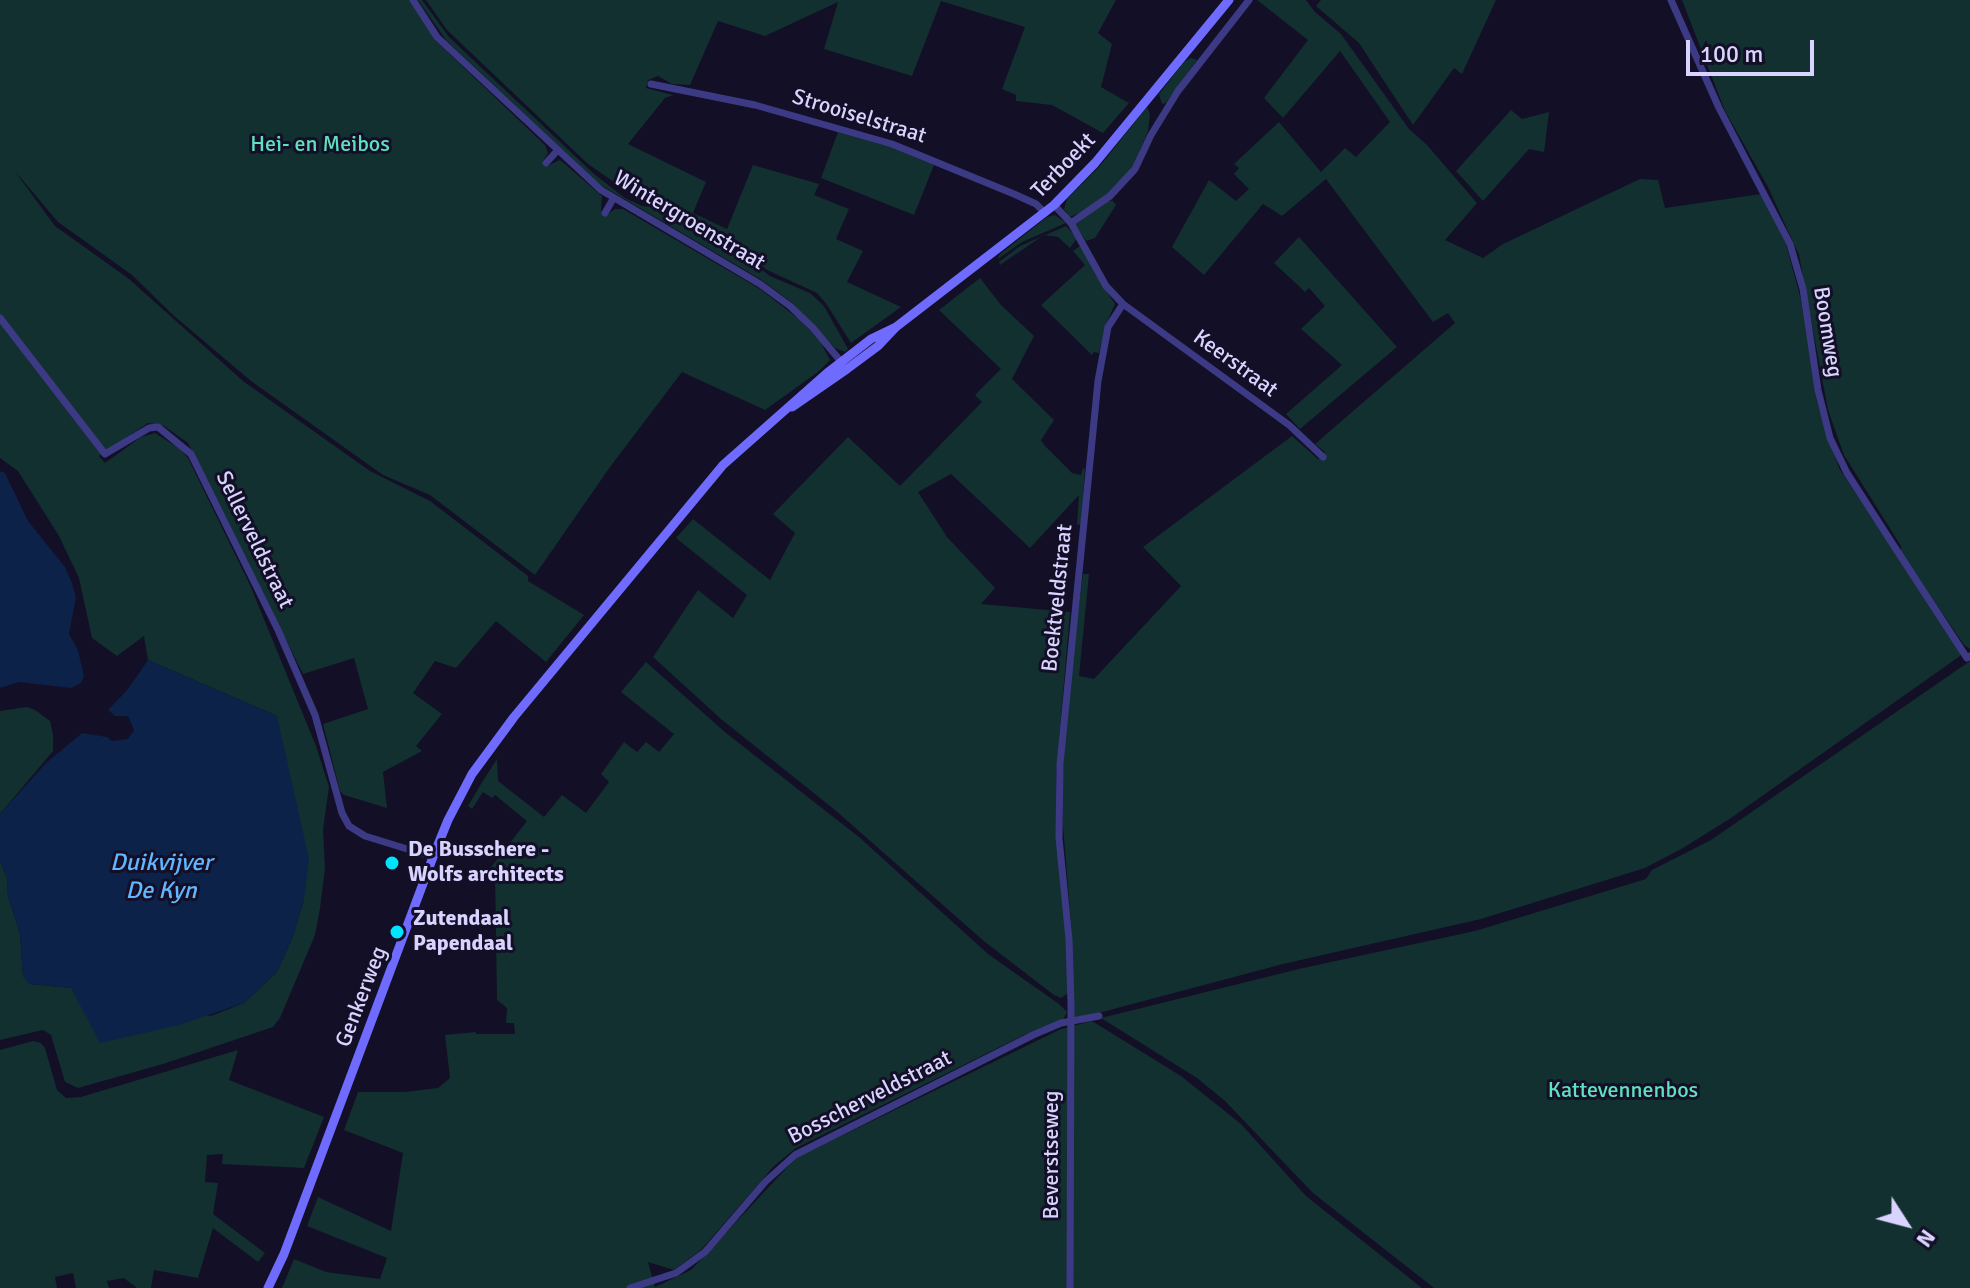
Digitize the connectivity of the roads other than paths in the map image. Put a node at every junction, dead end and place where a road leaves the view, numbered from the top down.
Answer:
1 (413, 0) edge
2 (1229, 0) edge
3 (1249, 0) edge
4 (1671, 0) edge
5 (651, 84) dead end
6 (557, 151) junction
7 (546, 163) dead end
8 (613, 199) junction
9 (1054, 205) junction
10 (605, 213) dead end
11 (1045, 213) junction
12 (1071, 223) junction
13 (1123, 304) junction
14 (0, 318) edge
15 (844, 366) junction
16 (1323, 457) dead end
17 (596, 616) joint
18 (1968, 657) edge
19 (429, 856) junction
20 (1099, 1016) dead end
21 (1070, 1022) junction
22 (268, 1288) edge
23 (630, 1288) edge
24 (1070, 1288) edge

1 - 6 street, Wintergroenstraat
2 - 9 main road, Terboekt
3 - 12 street, Terboekt
4 - 18 street, Boomweg
5 - 11 street, Strooiselstraat
6 - 7 street
6 - 8 street, Wintergroenstraat
8 - 10 street
8 - 15 street, Wintergroenstraat
9 - 11 main road, Terboekt
9 - 12 street
11 - 15 main road, Terboekt
12 - 13 street
13 - 16 street, Keerstraat
13 - 21 street, Boektveldstraat
14 - 19 street, Sellerveldstraat
15 - 17 main road, Terboekt
17 - 19 main road, Genkerweg
19 - 22 main road, Genkerweg
20 - 21 street, Bosscherveldstraat
21 - 23 street, Bosscherveldstraat
21 - 24 street, Beverstseweg

